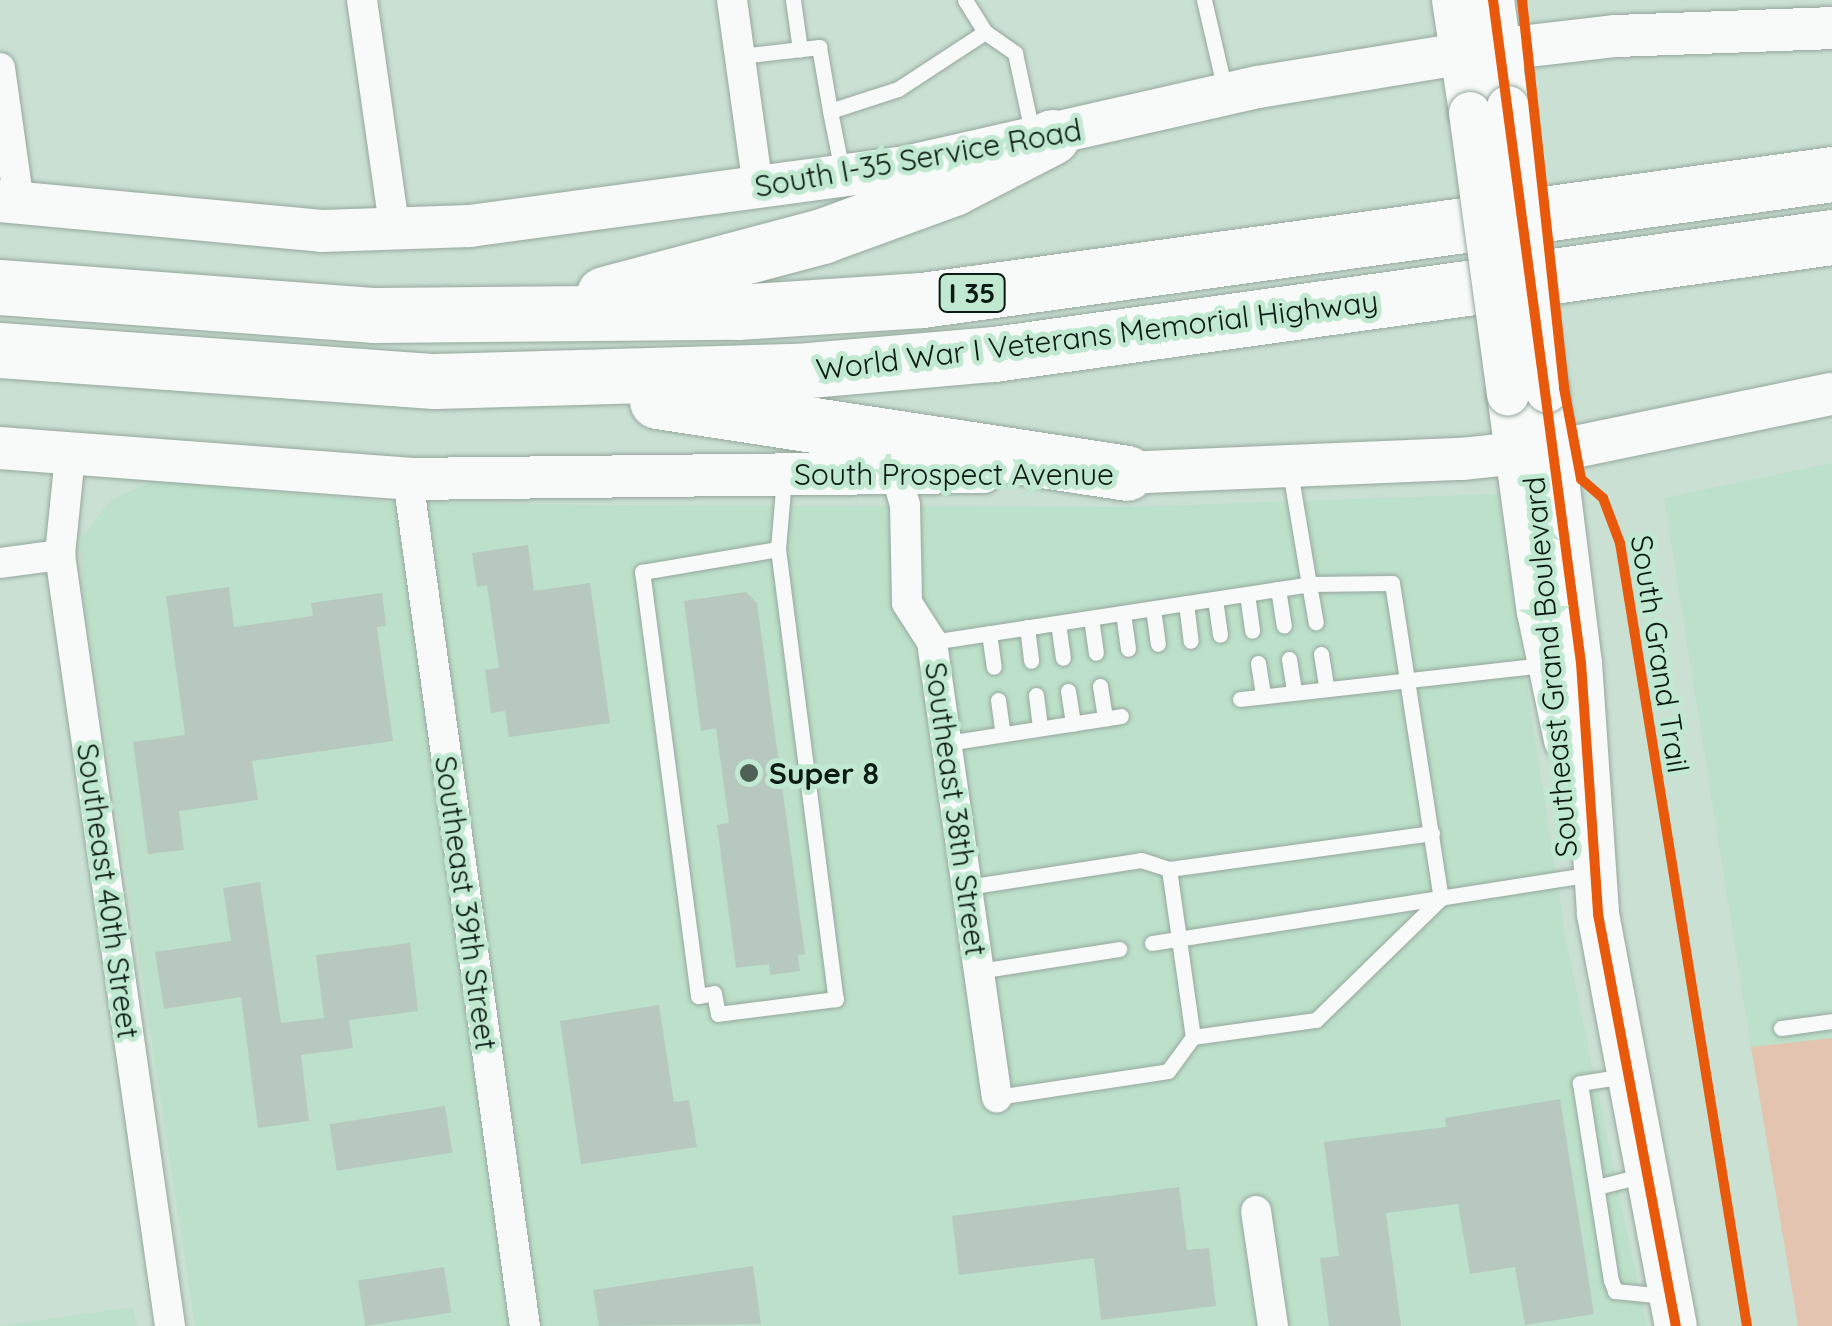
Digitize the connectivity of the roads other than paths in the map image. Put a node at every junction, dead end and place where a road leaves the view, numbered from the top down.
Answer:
1 (362, 0) edge
2 (732, 0) edge
3 (793, 0) edge
4 (964, 0) edge
5 (1204, 0) edge
6 (1453, 0) edge
7 (1493, 0) edge
8 (1832, 28) edge
9 (985, 32) junction
10 (800, 50) junction
11 (1480, 52) junction
12 (740, 56) junction
13 (0, 68) edge
14 (1226, 94) junction
15 (830, 111) junction
16 (1043, 138) junction
17 (1832, 174) edge
18 (843, 176) junction
19 (758, 188) junction
20 (10, 202) edge
21 (395, 232) junction
22 (1832, 237) edge
23 (0, 287) edge
24 (511, 318) junction
25 (0, 350) edge
26 (555, 383) junction
27 (1832, 394) edge
28 (0, 448) edge
29 (1536, 451) junction
30 (70, 456) junction
31 (895, 470) junction
32 (1290, 470) junction
33 (785, 474) junction
34 (1126, 474) junction
35 (408, 479) junction
36 (778, 548) junction
37 (60, 555) junction
38 (0, 563) edge
39 (1309, 584) junction
40 (1278, 589) junction
41 (1247, 594) junction
42 (1215, 599) junction
43 (1186, 603) junction
44 (1152, 608) junction
45 (1123, 613) junction
46 (1091, 618) junction
47 (1058, 622) junction
48 (1316, 622) dead end
49 (1284, 626) dead end
50 (1027, 627) junction
51 (1252, 631) dead end
52 (989, 633) junction
53 (1220, 635) dead end
54 (1191, 640) dead end
55 (932, 642) junction
56 (1158, 644) dead end
57 (1128, 648) dead end
58 (1096, 653) dead end
59 (1321, 654) dead end
60 (1063, 658) dead end
61 (1289, 659) dead end
62 (1031, 662) dead end
63 (1258, 663) dead end
64 (1549, 664) junction
65 (994, 667) dead end
66 (1409, 685) junction
67 (1100, 686) dead end
68 (1326, 686) junction
69 (1068, 691) dead end
70 (1294, 691) junction
71 (1036, 695) dead end
72 (1263, 695) junction
73 (1240, 699) dead end
74 (998, 700) dead end
75 (1073, 724) junction
76 (1040, 728) junction
77 (1003, 734) junction
78 (947, 742) junction
79 (1587, 817) junction
80 (1432, 833) junction
81 (1169, 869) junction
82 (1594, 874) junction
83 (967, 886) junction
84 (1441, 898) junction
85 (1178, 939) junction
86 (1152, 944) dead end
87 (1119, 949) dead end
88 (979, 971) junction
89 (1831, 1021) edge
90 (1780, 1028) dead end
91 (1194, 1036) junction
92 (1832, 1038) edge
93 (1629, 1076) junction
94 (997, 1096) joint
95 (1648, 1174) junction
96 (1596, 1186) junction
97 (1256, 1211) dead end
98 (1674, 1311) edge
99 (170, 1326) edge
100 (525, 1326) edge
101 (1272, 1326) edge

1 - 21 street
2 - 12 street
3 - 10 lane
4 - 9 lane
5 - 14 lane
6 - 11 main road, Southeast Grand Boulevard
7 - 11 main road, Southeast Grand Boulevard
8 - 11 main road, South I-35 Service Road
9 - 15 lane
9 - 16 lane
10 - 12 lane
10 - 15 lane
11 - 14 main road, South I-35 Service Road
11 - 29 main road, Southeast Grand Boulevard, bridge
12 - 19 street
13 - 20 street
14 - 16 main road, South I-35 Service Road
15 - 18 lane
16 - 18 main road, South I-35 Service Road
16 - 24 highway
17 - 24 highway, World War I Veterans Memorial Highway / I 35
18 - 19 main road, South I-35 Service Road
19 - 21 main road, South I-35 Service Road
20 - 21 main road, South I-35 Service Road
22 - 26 highway, World War I Veterans Memorial Highway / I 35
23 - 24 highway, World War I Veterans Memorial Highway / I 35
25 - 26 highway, World War I Veterans Memorial Highway / I 35
26 - 34 highway
27 - 29 main road, South Prospect Avenue
28 - 30 main road
29 - 32 main road, South Prospect Avenue
29 - 64 main road, Southeast Grand Boulevard
29 - 79 main road, Southeast Grand Boulevard
30 - 35 main road, South Prospect Avenue
30 - 37 street, Southeast 40th Street
31 - 33 main road, South Prospect Avenue
31 - 34 main road, South Prospect Avenue
31 - 55 street, Southeast 38th Street
32 - 34 main road, South Prospect Avenue
32 - 39 lane
33 - 35 main road, South Prospect Avenue
33 - 36 lane
35 - 100 street, Southeast 39th Street
36 - 36 lane
37 - 38 street
37 - 99 street, Southeast 40th Street
39 - 40 lane
39 - 48 lane
39 - 66 lane
40 - 41 lane
40 - 49 lane
41 - 42 lane
41 - 51 lane
42 - 43 lane
42 - 53 lane
43 - 44 lane
43 - 54 lane
44 - 45 lane
44 - 56 lane
45 - 46 lane
45 - 57 lane
46 - 47 lane
46 - 58 lane
47 - 50 lane
47 - 60 lane
50 - 52 lane
50 - 62 lane
52 - 55 lane
52 - 65 lane
55 - 78 street, Southeast 38th Street
59 - 68 lane
61 - 70 lane
63 - 72 lane
64 - 66 lane
64 - 79 main road, Southeast Grand Boulevard
66 - 68 lane
66 - 80 lane
67 - 75 lane
68 - 70 lane
69 - 75 lane
70 - 72 lane
71 - 76 lane
72 - 73 lane
74 - 77 lane
75 - 76 lane
76 - 77 lane
77 - 78 lane
78 - 83 street, Southeast 38th Street
79 - 82 main road, Southeast Grand Boulevard
80 - 81 lane
80 - 84 lane
81 - 83 lane
81 - 85 lane
82 - 84 lane
82 - 93 main road, Southeast Grand Boulevard
83 - 88 street, Southeast 38th Street
84 - 85 lane
84 - 91 lane
85 - 86 lane
85 - 91 lane
87 - 88 lane
88 - 94 street, Southeast 38th Street
89 - 90 lane
89 - 92 lane
91 - 94 lane
93 - 95 main road, Southeast Grand Boulevard
93 - 96 lane
95 - 96 lane
95 - 98 main road, Southeast Grand Boulevard
96 - 98 lane
97 - 101 street

